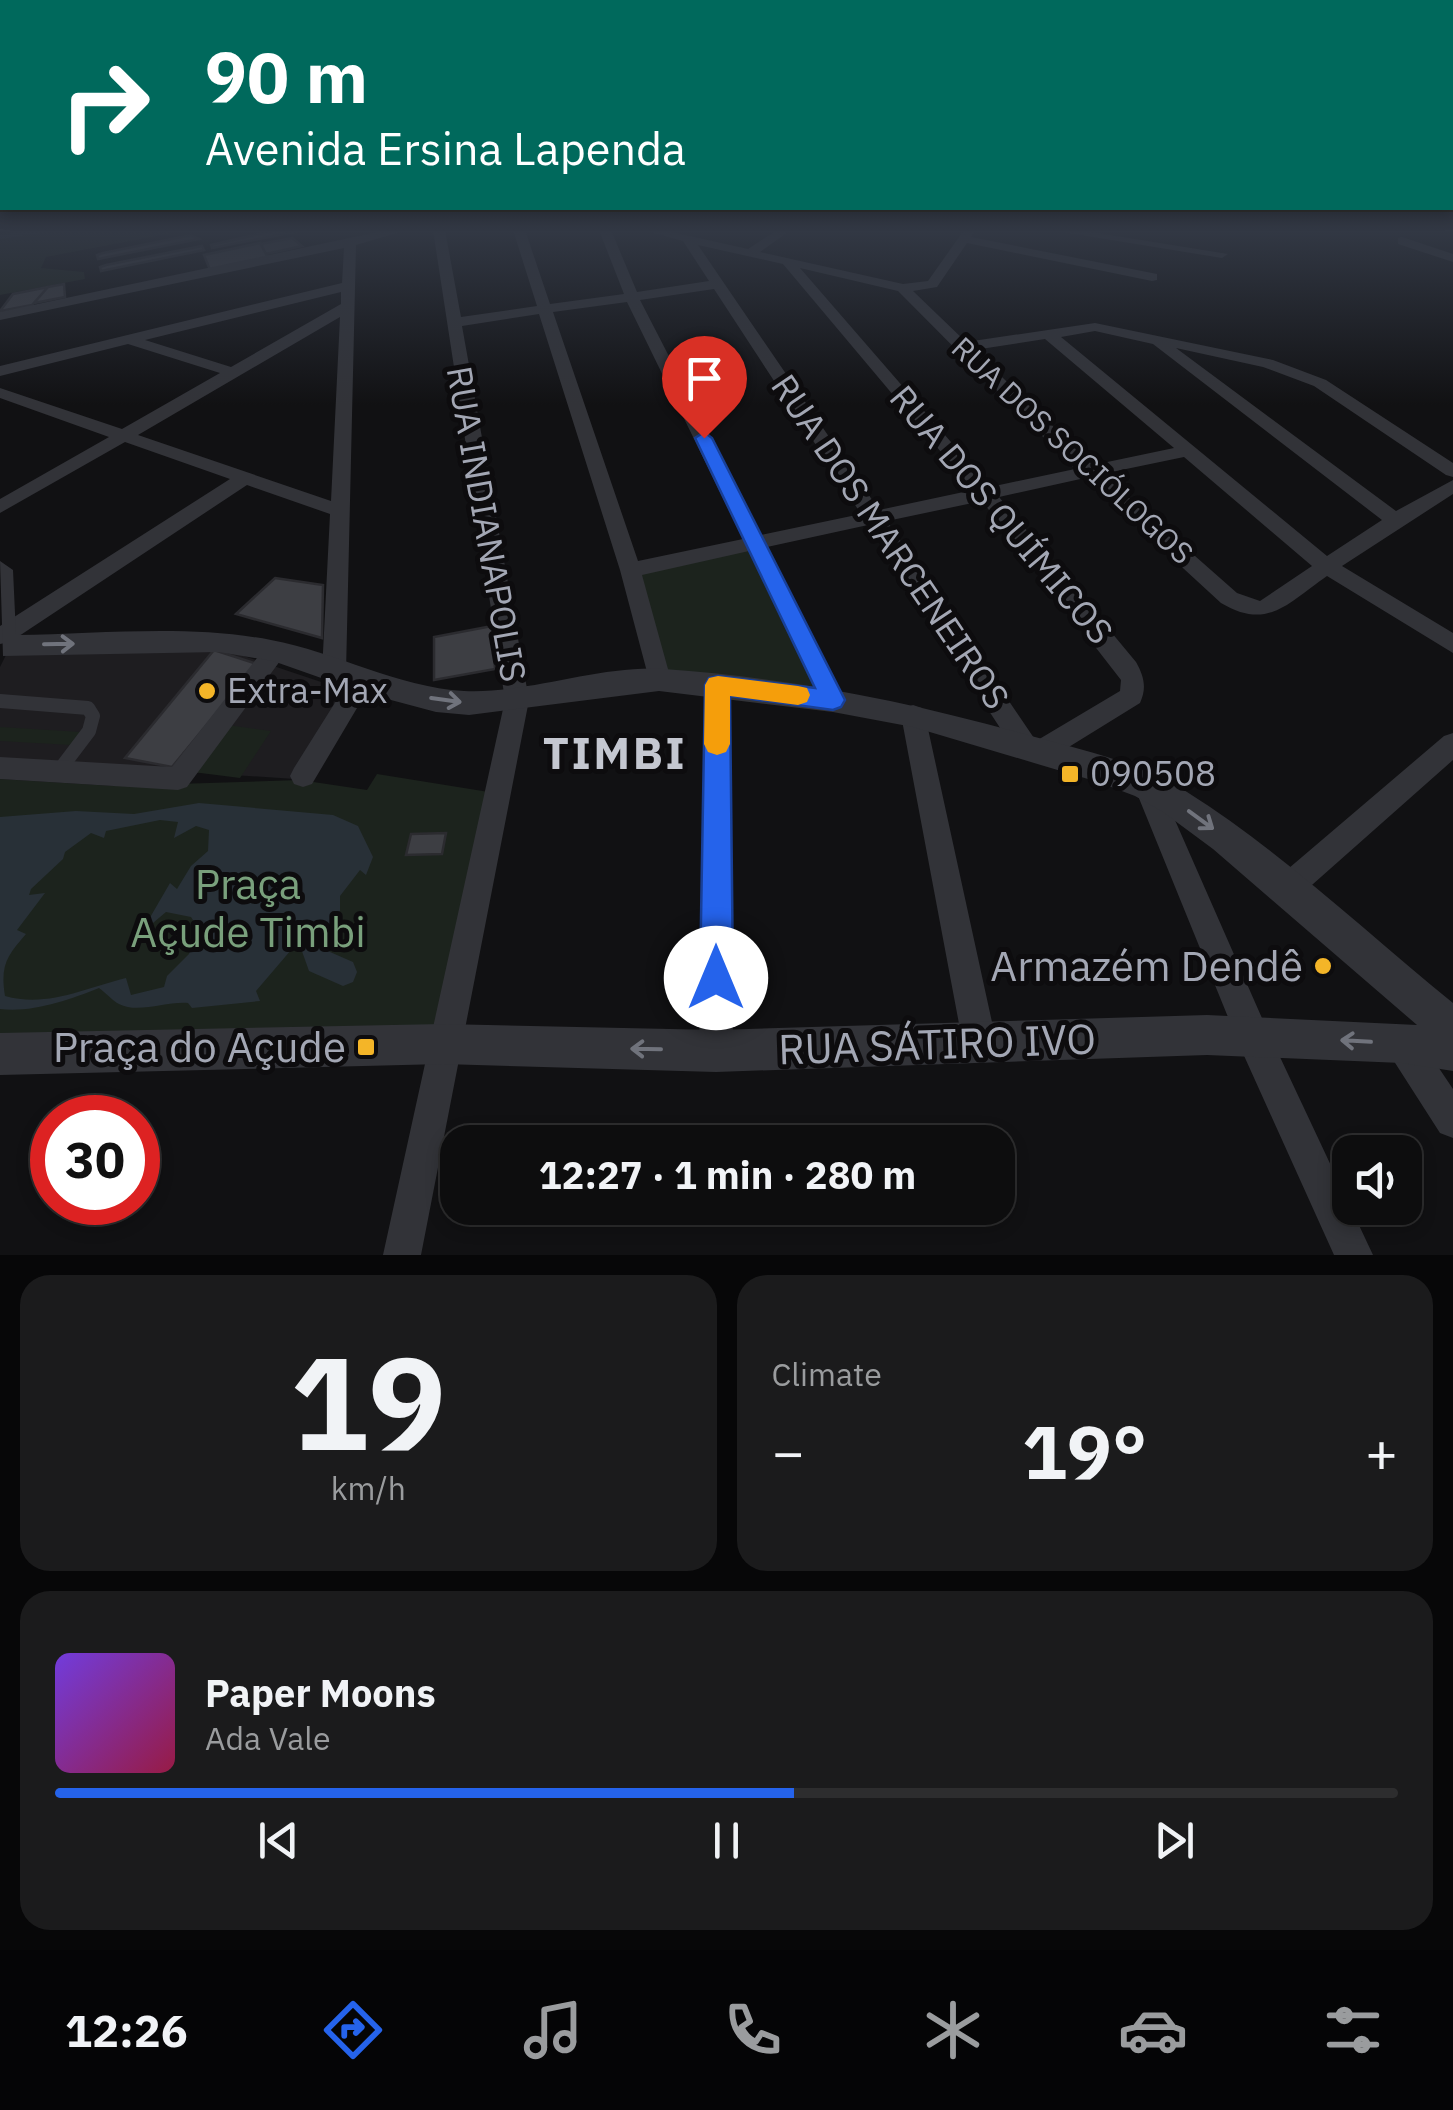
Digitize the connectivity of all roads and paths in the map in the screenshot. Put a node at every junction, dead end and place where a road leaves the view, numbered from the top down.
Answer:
1 (903, 288) edge
2 (124, 289) edge
3 (348, 289) edge
4 (447, 289) edge
5 (537, 289) edge
6 (629, 289) edge
7 (688, 289) edge
8 (722, 289) edge
9 (810, 289) edge
10 (348, 296) junction
11 (632, 297) junction
12 (544, 310) junction
13 (0, 316) edge
14 (452, 323) junction
15 (1046, 332) junction
16 (1154, 338) junction
17 (130, 340) junction
18 (961, 347) junction
19 (0, 371) edge
20 (232, 372) junction
21 (0, 393) edge
22 (121, 437) junction
23 (1190, 450) junction
24 (1453, 470) edge
25 (1091, 474) junction
26 (242, 480) junction
27 (1453, 486) edge
28 (988, 496) junction
29 (0, 507) edge
30 (338, 510) junction
31 (874, 518) junction
32 (1396, 520) junction
33 (757, 543) junction
34 (1326, 568) junction
35 (0, 570) edge
36 (630, 570) junction
37 (1, 635) edge
38 (1453, 644) edge
39 (275, 651) junction
40 (348, 676) junction
41 (659, 680) junction
42 (718, 685) junction
43 (517, 700) junction
44 (833, 700) junction
45 (0, 701) edge
46 (913, 715) junction
47 (1453, 744) edge
48 (1034, 748) junction
49 (0, 768) edge
50 (58, 772) junction
51 (303, 776) dead end
52 (1147, 786) junction
53 (1286, 890) junction
54 (1453, 1029) edge
55 (1253, 1037) junction
56 (443, 1044) junction
57 (1402, 1044) junction
58 (980, 1045) junction
59 (1453, 1050) edge
60 (716, 1051) junction
61 (0, 1054) edge
62 (1453, 1120) edge
63 (402, 1255) edge
64 (1354, 1255) edge

1 - 18 street, RUA DOS SOCIÓLOGOS
2 - 13 street
3 - 10 street
4 - 14 street, RUA INDIANAPOLIS
5 - 12 street
6 - 11 street
7 - 11 street
8 - 31 street, RUA DOS MARCENEIROS
9 - 28 street, RUA DOS QUÍMICOS
10 - 17 street
10 - 20 street
10 - 30 street
11 - 12 street
11 - 33 street
12 - 14 street
12 - 36 street
14 - 43 street, RUA INDIANAPOLIS
15 - 16 street
15 - 18 street
15 - 23 street
16 - 24 street
16 - 32 street
17 - 19 street
17 - 20 street
18 - 25 street, RUA DOS SOCIÓLOGOS
20 - 22 street
21 - 22 street
22 - 26 street
22 - 29 street
23 - 25 street
23 - 34 street
25 - 28 street
25 - 34 street, RUA DOS SOCIÓLOGOS
26 - 30 street
26 - 37 street
27 - 32 street
28 - 31 street
28 - 48 street, RUA DOS QUÍMICOS
30 - 40 street
31 - 33 street
31 - 48 street, RUA DOS MARCENEIROS
32 - 34 street
33 - 36 street
33 - 44 street
34 - 38 street
35 - 37 street
36 - 41 street
37 -> 39 street
39 - 40 street
39 - 50 street
40 -> 43 street
40 - 51 street
41 - 42 street
41 - 43 street
42 - 44 street
42 - 60 street
43 - 56 street
44 - 46 street
45 - 50 lane
46 - 48 street
46 - 58 street
47 - 53 street
48 - 52 street
49 - 50 street
52 -> 53 street
52 - 55 street
53 - 54 street
57 -> 55 street, RUA SÁTIRO IVO
55 - 58 street, RUA SÁTIRO IVO
55 - 64 street
60 -> 56 street, RUA SÁTIRO IVO
56 - 61 street, RUA SÁTIRO IVO
56 - 63 street
57 - 59 street, RUA SÁTIRO IVO
57 - 62 street
58 - 60 street, RUA SÁTIRO IVO

